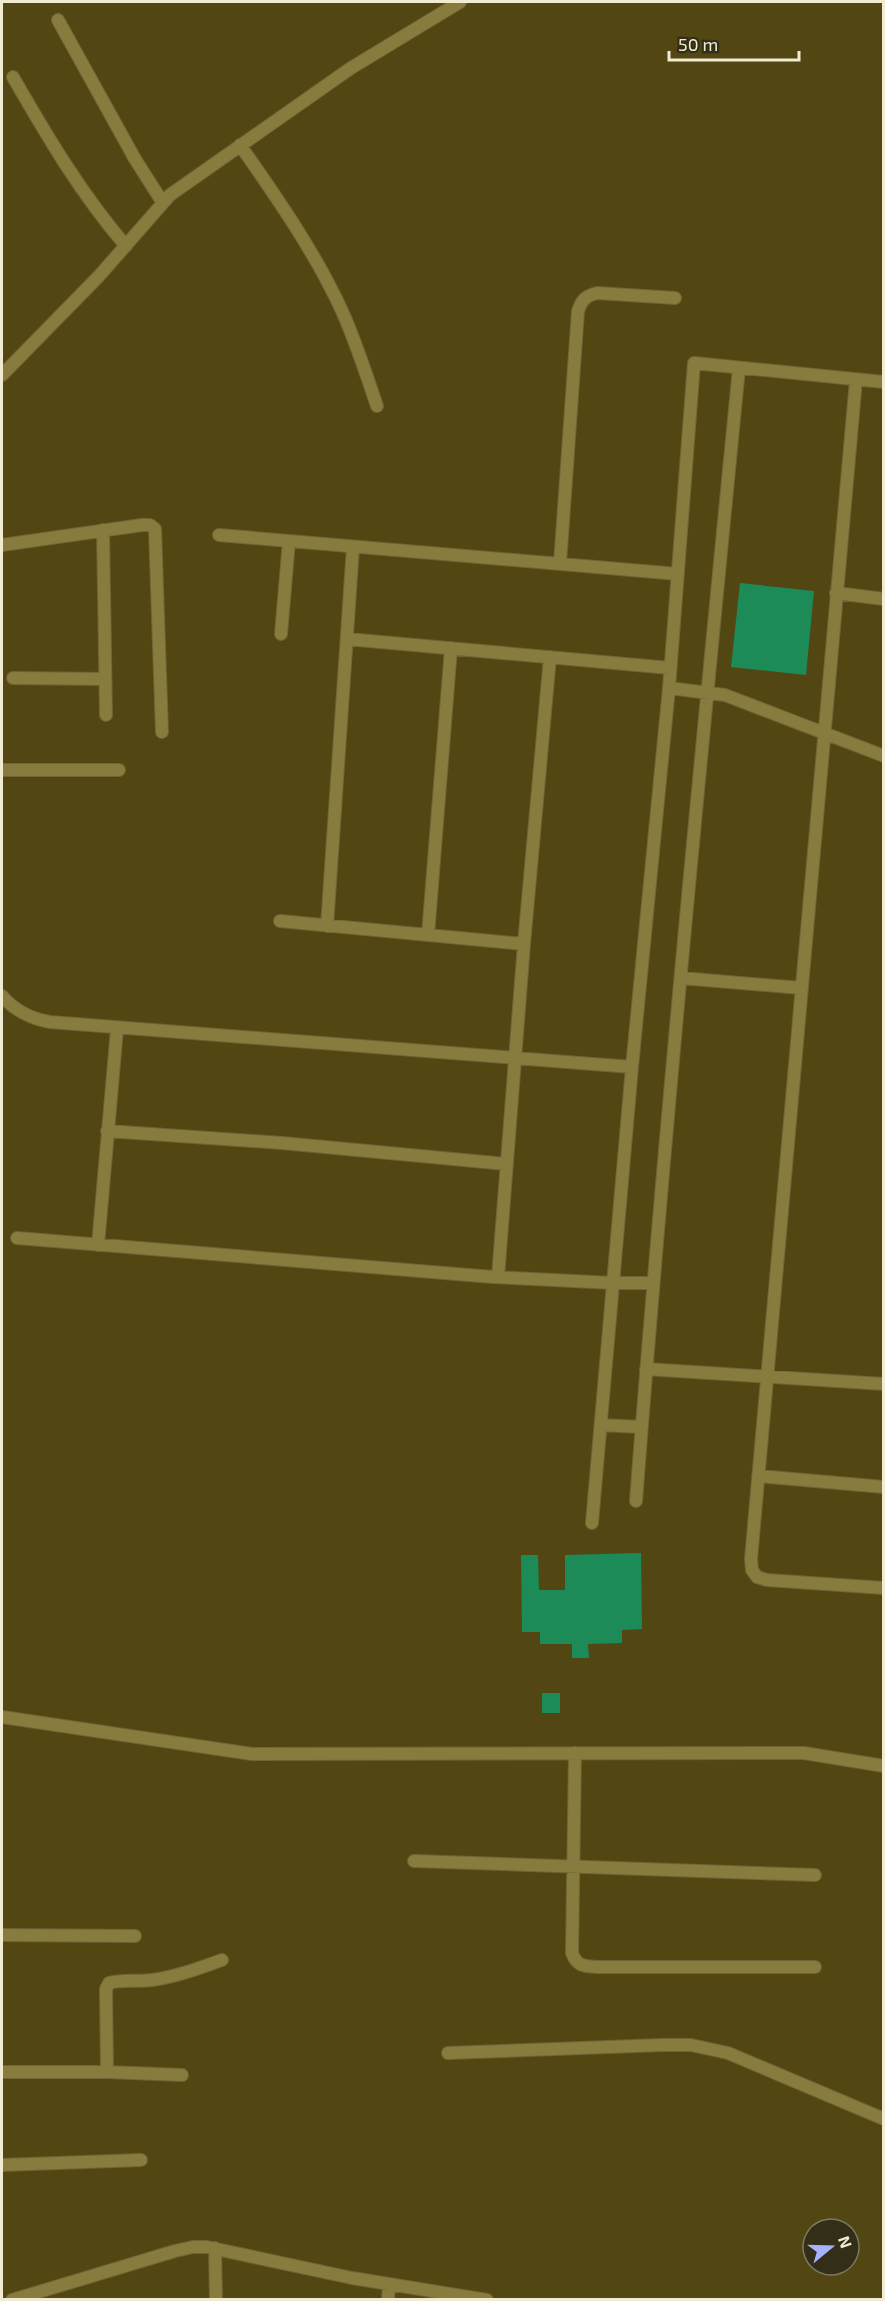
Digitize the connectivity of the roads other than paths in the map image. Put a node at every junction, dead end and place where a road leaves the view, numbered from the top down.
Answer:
1 (460, 2) edge
2 (58, 20) dead end
3 (13, 77) dead end
4 (240, 145) junction
5 (164, 203) junction
6 (126, 246) junction
7 (675, 298) dead end
8 (739, 368) junction
9 (2, 375) edge
10 (856, 380) junction
11 (884, 382) edge
12 (377, 406) dead end
13 (103, 530) junction
14 (219, 535) dead end
15 (289, 541) junction
16 (2, 545) edge
17 (353, 547) junction
18 (560, 564) junction
19 (678, 574) junction
20 (836, 593) junction
21 (884, 599) edge
22 (281, 634) dead end
23 (347, 639) junction
24 (451, 648) junction
25 (550, 657) junction
26 (670, 668) junction
27 (13, 678) dead end
28 (105, 679) junction
29 (669, 688) junction
30 (707, 693) junction
31 (106, 716) dead end
32 (162, 732) dead end
33 (824, 733) junction
34 (884, 756) edge
35 (2, 770) edge
36 (119, 770) dead end
37 (280, 921) dead end
38 (327, 926) junction
39 (428, 935) junction
40 (524, 944) junction
41 (681, 978) junction
42 (801, 988) junction
43 (2, 996) edge
44 (117, 1029) junction
45 (515, 1060) junction
46 (632, 1067) junction
47 (107, 1131) junction
48 (507, 1164) junction
49 (17, 1238) dead end
50 (98, 1245) junction
51 (498, 1277) junction
52 (613, 1283) junction
53 (653, 1283) junction
54 (646, 1368) junction
55 (767, 1376) junction
56 (884, 1384) edge
57 (601, 1425) junction
58 (641, 1427) junction
59 (758, 1476) junction
60 (884, 1486) edge
61 (636, 1501) dead end
62 (592, 1523) dead end
63 (884, 1588) edge
64 (2, 1718) edge
65 (575, 1753) junction
66 (884, 1766) edge
67 (414, 1861) dead end
68 (572, 1867) junction
69 (815, 1875) dead end
70 (2, 1935) edge
71 (135, 1936) dead end
72 (222, 1960) dead end
73 (815, 1966) dead end
74 (448, 2053) dead end
75 (2, 2072) edge
76 (107, 2072) junction
77 (182, 2075) dead end
78 (884, 2119) edge
79 (141, 2160) dead end
80 (2, 2165) edge
81 (215, 2248) junction
82 (389, 2284) junction
83 (461, 2297) edge
84 (12, 2300) edge
85 (216, 2300) edge
86 (388, 2300) edge
87 (487, 2300) edge

1 - 4 street
2 - 5 street
3 - 6 street
4 - 5 street
4 - 12 street
5 - 6 street
6 - 9 street
7 - 18 street
8 - 10 street
8 - 19 street
8 - 30 street
10 - 11 street
10 - 20 street
13 - 16 street
13 - 28 street
13 - 32 street
14 - 15 street
15 - 17 street
15 - 22 street
17 - 18 street
17 - 23 street
18 - 19 street
19 - 26 street
20 - 21 street
20 - 33 street
23 - 24 street
23 - 38 street
24 - 25 street
24 - 39 street
25 - 26 street
25 - 40 street
26 - 29 street
27 - 28 street
28 - 31 street
29 - 30 street
29 - 46 street
30 - 33 street
30 - 41 street
33 - 34 street
33 - 42 street
35 - 36 street
37 - 38 street
38 - 39 street
39 - 40 street
40 - 45 street
41 - 42 street
41 - 53 street
42 - 55 street
43 - 44 street
44 - 45 street
44 - 47 street
45 - 46 street
45 - 48 street
46 - 52 street
47 - 48 street
47 - 50 street
48 - 51 street
49 - 50 street
50 - 51 street
51 - 52 street
52 - 53 street
52 - 57 street
53 - 54 street
54 - 55 street
54 - 58 street
55 - 56 street
55 - 59 street
57 - 58 street
57 - 62 street
58 - 61 street
59 - 60 street
59 - 63 street
64 - 65 street
65 - 66 street
65 - 68 street
67 - 68 street
68 - 69 street
68 - 73 street
70 - 71 street
72 - 76 street
74 - 78 street
75 - 76 street
76 - 77 street
79 - 80 street
81 - 82 street
81 - 84 street
81 - 85 street
82 - 83 street
82 - 86 street
83 - 87 street

